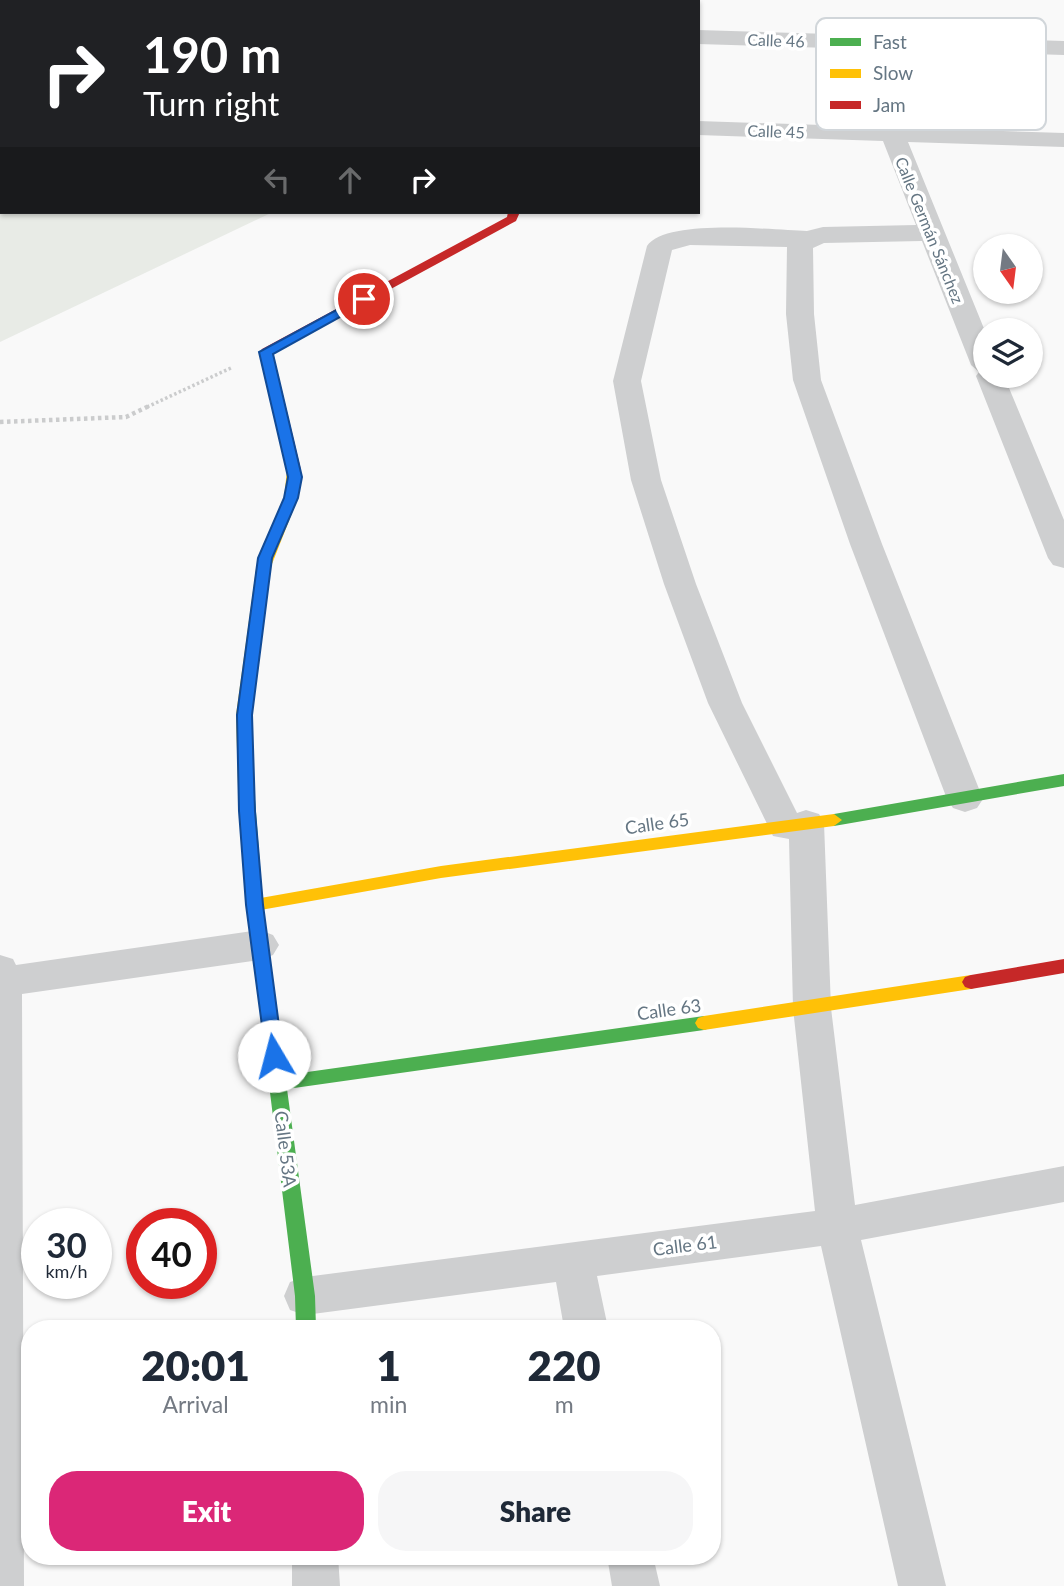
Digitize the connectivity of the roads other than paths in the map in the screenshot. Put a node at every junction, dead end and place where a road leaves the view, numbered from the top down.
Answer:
1 (700, 37) edge
2 (816, 41) edge
3 (1046, 47) edge
4 (1064, 48) edge
5 (700, 128) edge
6 (892, 134) junction
7 (1064, 140) edge
8 (513, 214) edge
9 (931, 233) junction
10 (808, 239) junction
11 (973, 336) edge
12 (995, 388) edge
13 (1064, 558) edge
14 (1064, 780) edge
15 (965, 799) junction
16 (796, 825) junction
17 (255, 905) junction
18 (260, 945) junction
19 (1064, 966) edge
20 (2, 976) edge
21 (812, 1008) junction
22 (278, 1083) junction
23 (1061, 1195) edge
24 (837, 1226) junction
25 (573, 1259) junction
26 (306, 1312) edge
27 (584, 1320) edge
28 (1, 1499) edge
29 (315, 1565) edge
30 (632, 1565) edge
31 (0, 1586) edge
32 (316, 1586) edge
33 (636, 1586) edge
34 (922, 1586) edge

1 - 2 street, Calle 46
3 - 4 street, Calle 46
5 - 6 street, Calle 45
6 - 7 street, Calle 45
6 - 9 street, Calle Germán Sánchez
8 - 17 street, Calle 53A
9 - 10 street
9 - 11 street, Calle Germán Sánchez
10 - 15 street
10 - 16 street
12 - 13 street
14 - 15 street, Calle 65
15 - 16 street, Calle 65
16 - 17 street, Calle 65
16 - 21 street
17 - 18 street, Calle 53A
18 - 20 street
18 - 22 street, Calle 53A
19 - 21 street, Calle 63
20 - 28 street
21 - 22 street, Calle 63
21 - 24 street
22 - 26 street, Calle 53A
23 - 24 street, Calle 61
24 - 25 street, Calle 61
24 - 34 street
25 - 26 street, Calle 61
25 - 27 street
28 - 31 street
29 - 32 street
30 - 33 street

